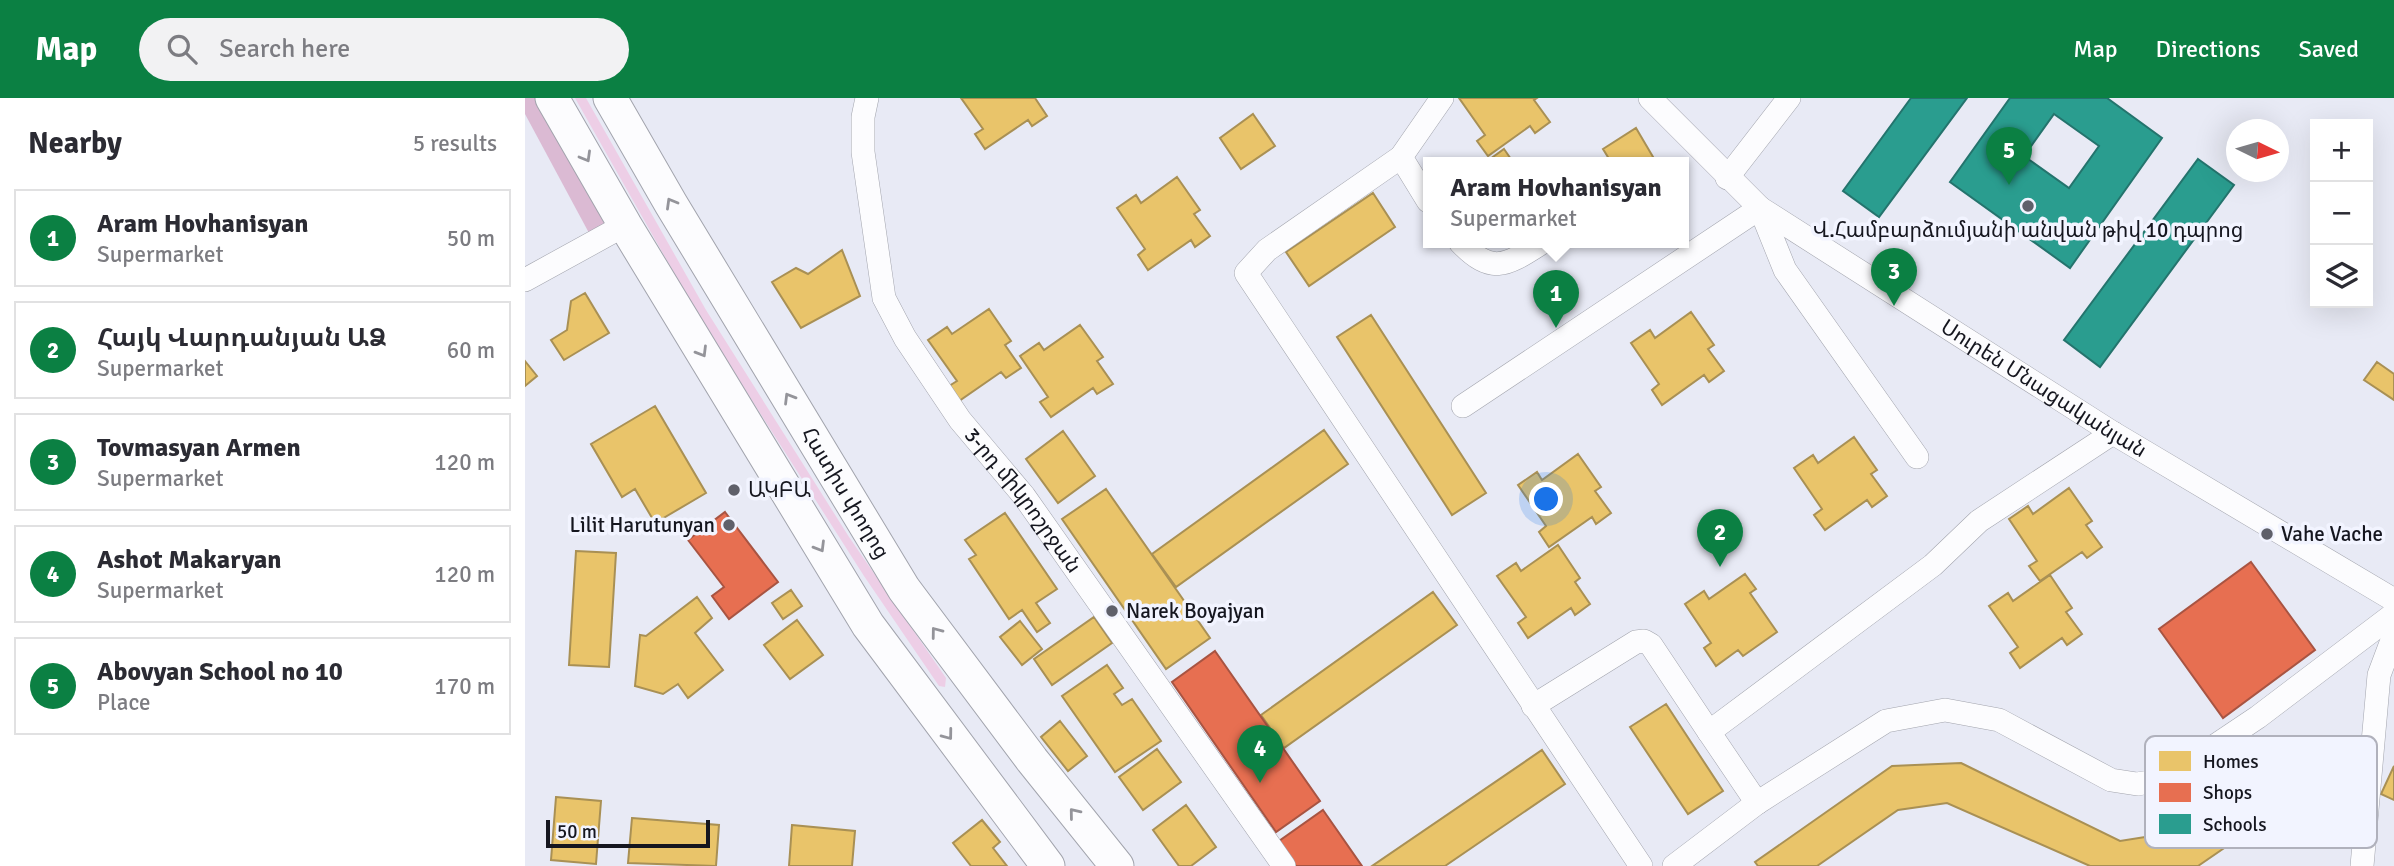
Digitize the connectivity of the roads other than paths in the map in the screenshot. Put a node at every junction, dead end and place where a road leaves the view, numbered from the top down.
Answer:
1 (552, 98) edge
2 (610, 98) edge
3 (867, 98) edge
4 (1442, 98) edge
5 (1650, 98) edge
6 (1789, 98) edge
7 (1401, 157) junction
8 (1727, 178) junction
9 (1423, 193) edge
10 (1760, 208) junction
11 (625, 225) junction
12 (1466, 248) edge
13 (1534, 248) edge
14 (525, 280) edge
15 (1464, 406) dead end
16 (2113, 433) junction
17 (1917, 457) dead end
18 (2394, 600) edge
19 (2394, 614) edge
20 (2394, 635) edge
21 (1533, 706) junction
22 (1710, 732) junction
23 (2230, 736) edge
24 (2374, 736) edge
25 (2145, 783) edge
26 (1757, 803) junction
27 (2364, 848) edge
28 (1048, 866) edge
29 (1117, 866) edge
30 (1284, 866) edge
31 (1641, 866) edge
32 (1674, 866) edge
33 (2362, 866) edge

1 -> 11 main road
29 -> 2 main road, Հատիս փողոց
3 - 30 street, 3-րդ միկրոշրջան
4 - 7 street
5 - 8 street, Սուրեն Մնացականյան
6 - 8 street
7 - 9 street
7 - 21 street
8 - 10 street, Սուրեն Մնացականյան
10 - 15 street
10 - 16 street, Սուրեն Մնացականյան
10 - 17 street
11 - 14 street
11 -> 28 main road
12 - 13 street
16 - 18 street, Սուրեն Մնացականյան
16 - 22 street
19 - 23 street
20 - 24 street
21 - 22 street
21 - 31 street
22 - 26 street
25 - 26 street
26 - 32 street
27 - 33 street

